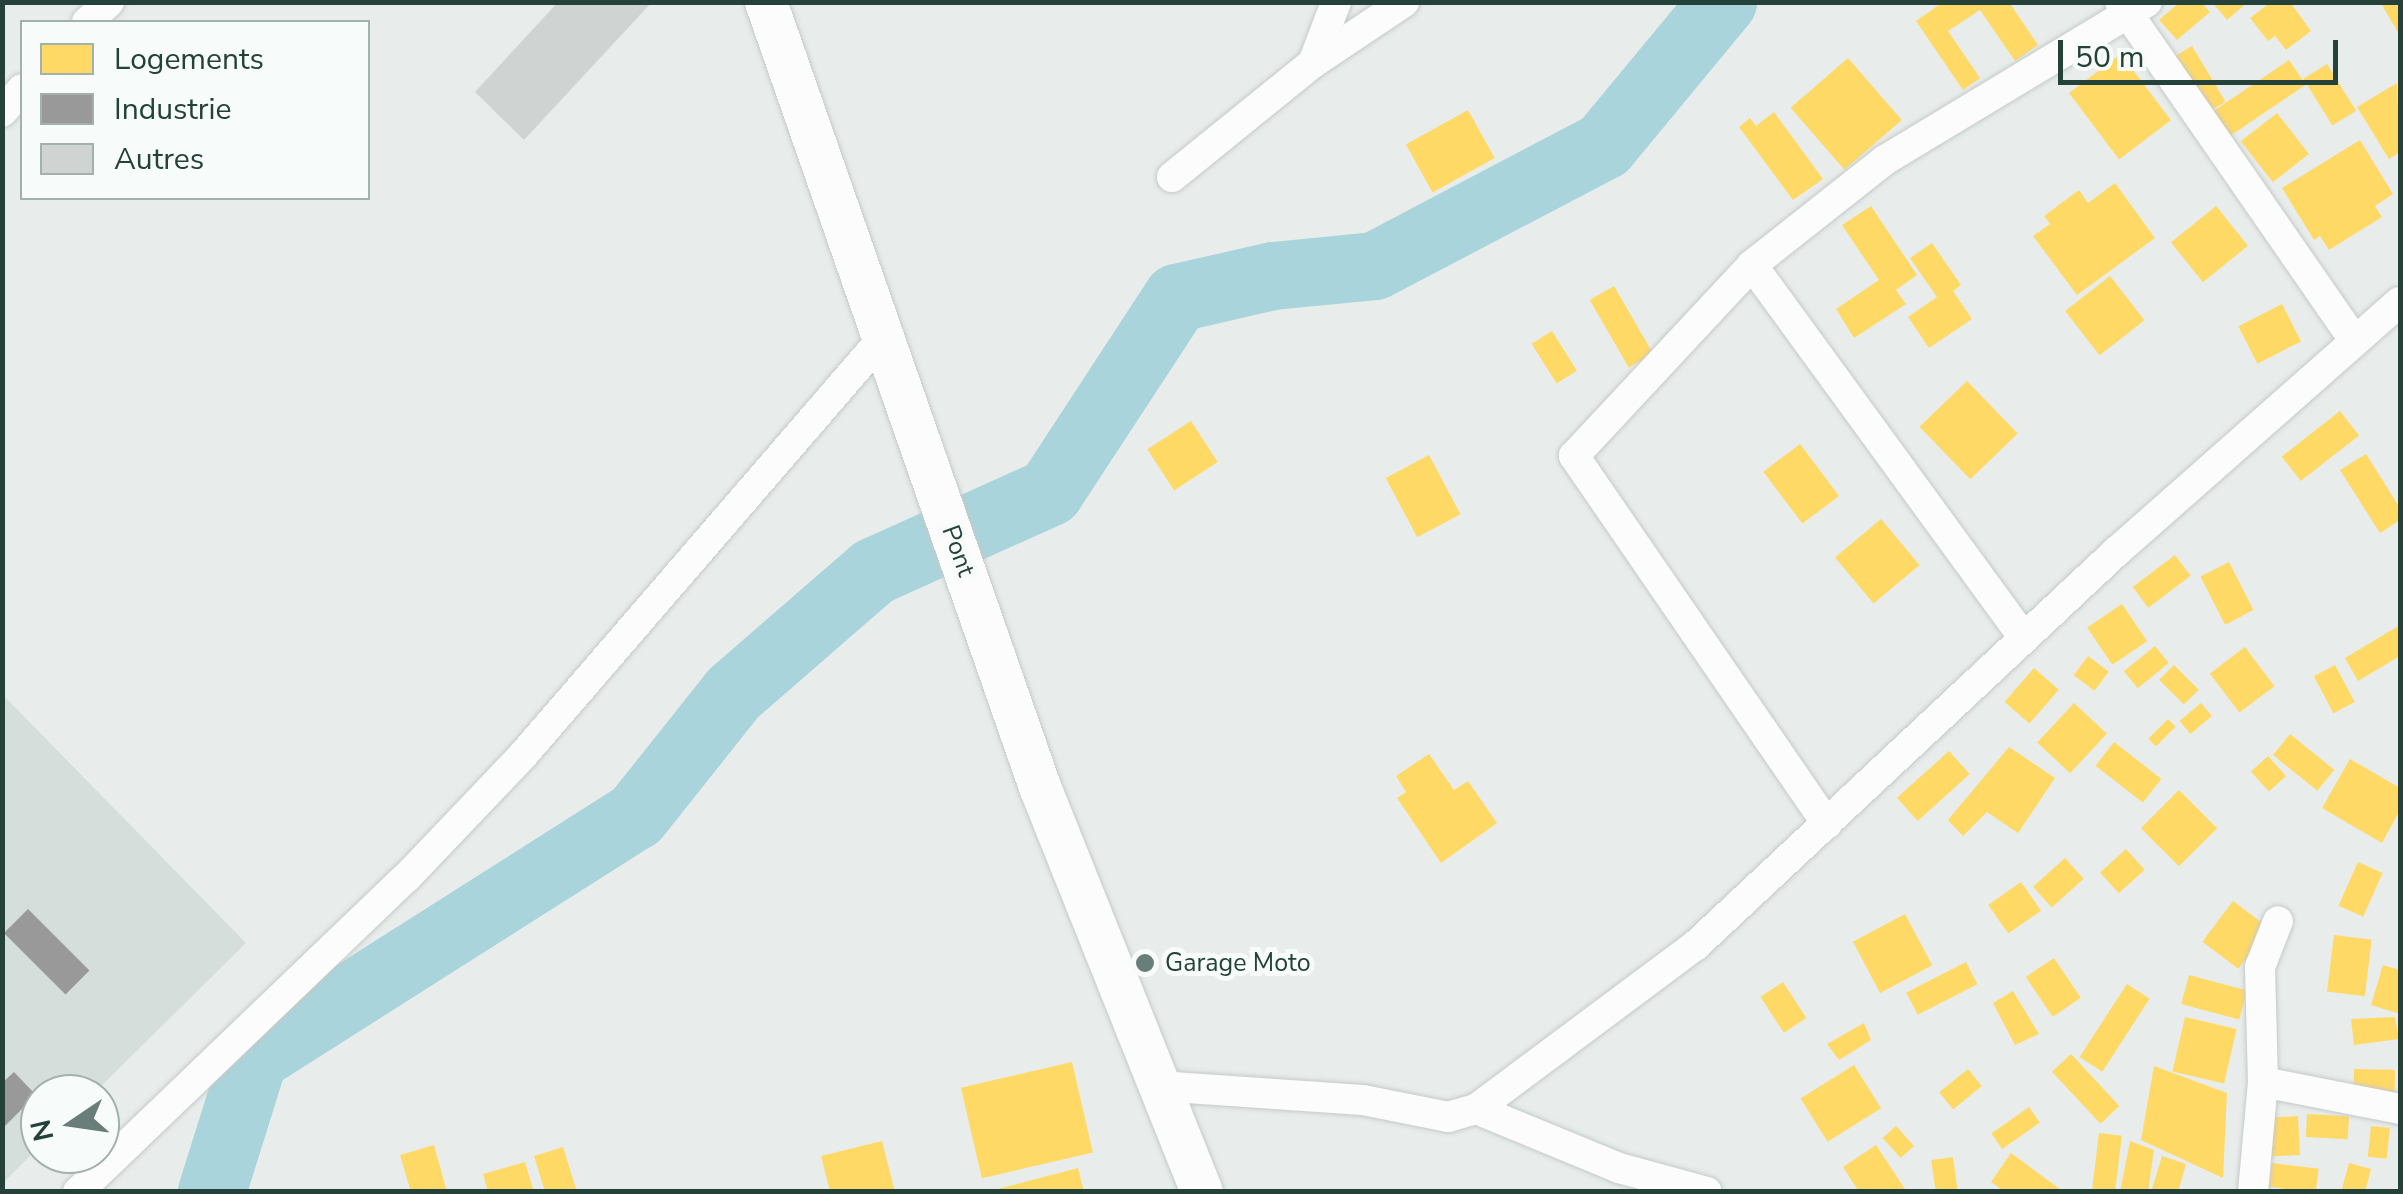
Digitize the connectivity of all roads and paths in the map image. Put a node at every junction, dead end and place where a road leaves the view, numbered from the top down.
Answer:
1 (109, 2) edge
2 (766, 2) edge
3 (1336, 2) edge
4 (1404, 2) edge
5 (2132, 7) edge
6 (89, 20) edge
7 (1313, 63) junction
8 (20, 92) edge
9 (2, 112) edge
10 (1172, 177) dead end
11 (1752, 264) junction
12 (2400, 302) edge
13 (882, 339) junction
14 (2353, 339) junction
15 (2024, 638) junction
16 (1826, 824) junction
17 (2278, 921) dead end
18 (2263, 1082) junction
19 (1158, 1086) junction
20 (2400, 1109) edge
21 (1476, 1110) junction
22 (1619, 1180) edge
23 (78, 1192) edge
24 (1202, 1192) edge
25 (1708, 1192) edge
26 (2253, 1192) edge

1 - 6 street
2 - 13 main road, Pont
3 - 7 street
4 - 7 street
5 - 11 street
5 - 14 street
7 - 10 street
8 - 9 street
11 - 15 street
11 - 16 street
12 - 14 street
13 - 19 main road, Pont
13 - 23 street
14 - 15 street
15 - 16 street
16 - 21 street
17 - 18 street
18 - 20 street
18 - 26 street
19 - 21 street
19 - 24 main road, Pont
21 - 22 street
22 - 25 street

